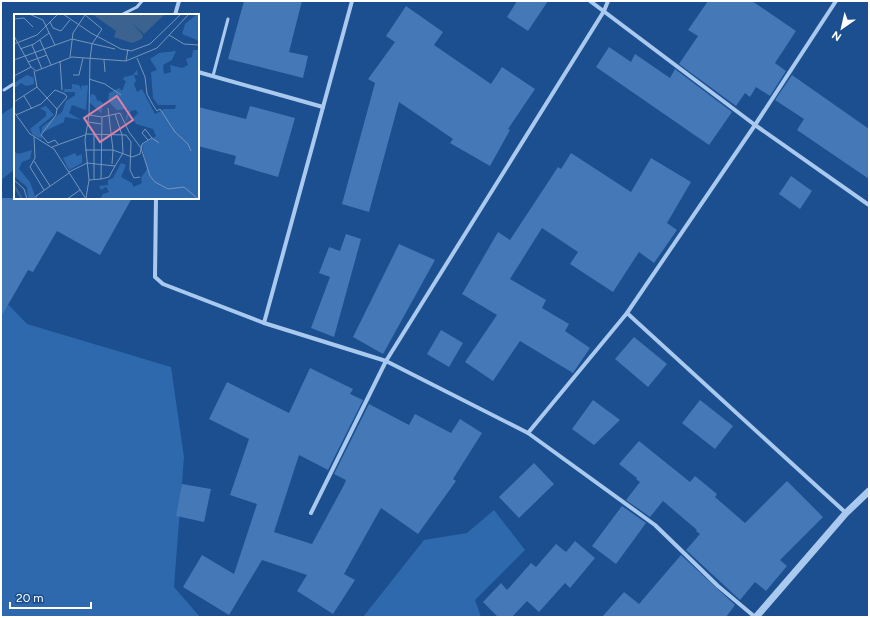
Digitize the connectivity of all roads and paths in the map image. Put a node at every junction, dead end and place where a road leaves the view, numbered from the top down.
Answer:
1 (142, 1) edge
2 (179, 1) edge
3 (352, 1) edge
4 (590, 1) edge
5 (608, 1) edge
6 (836, 1) edge
7 (604, 11) junction
8 (123, 14) edge
9 (175, 14) edge
10 (228, 19) dead end
11 (199, 72) edge
12 (213, 76) junction
13 (14, 84) edge
14 (4, 90) dead end
15 (323, 107) junction
16 (755, 125) junction
17 (156, 199) edge
18 (869, 205) edge
19 (627, 313) junction
20 (264, 323) junction
21 (386, 361) junction
22 (528, 433) junction
23 (869, 490) edge
24 (310, 513) dead end
25 (846, 513) junction
26 (755, 617) edge

1 - 8 lane
2 - 9 street
3 - 15 street
4 - 7 street
5 - 7 street
6 - 16 street
7 - 16 street
7 - 21 street
10 - 12 lane
11 - 12 street
12 - 15 street
13 - 14 lane
15 - 20 street
16 - 18 street
16 - 19 street
17 - 20 street
19 - 22 street
19 - 25 street
20 - 21 street
21 - 22 street
21 - 24 street
22 - 26 street
23 - 25 street
25 - 26 street

